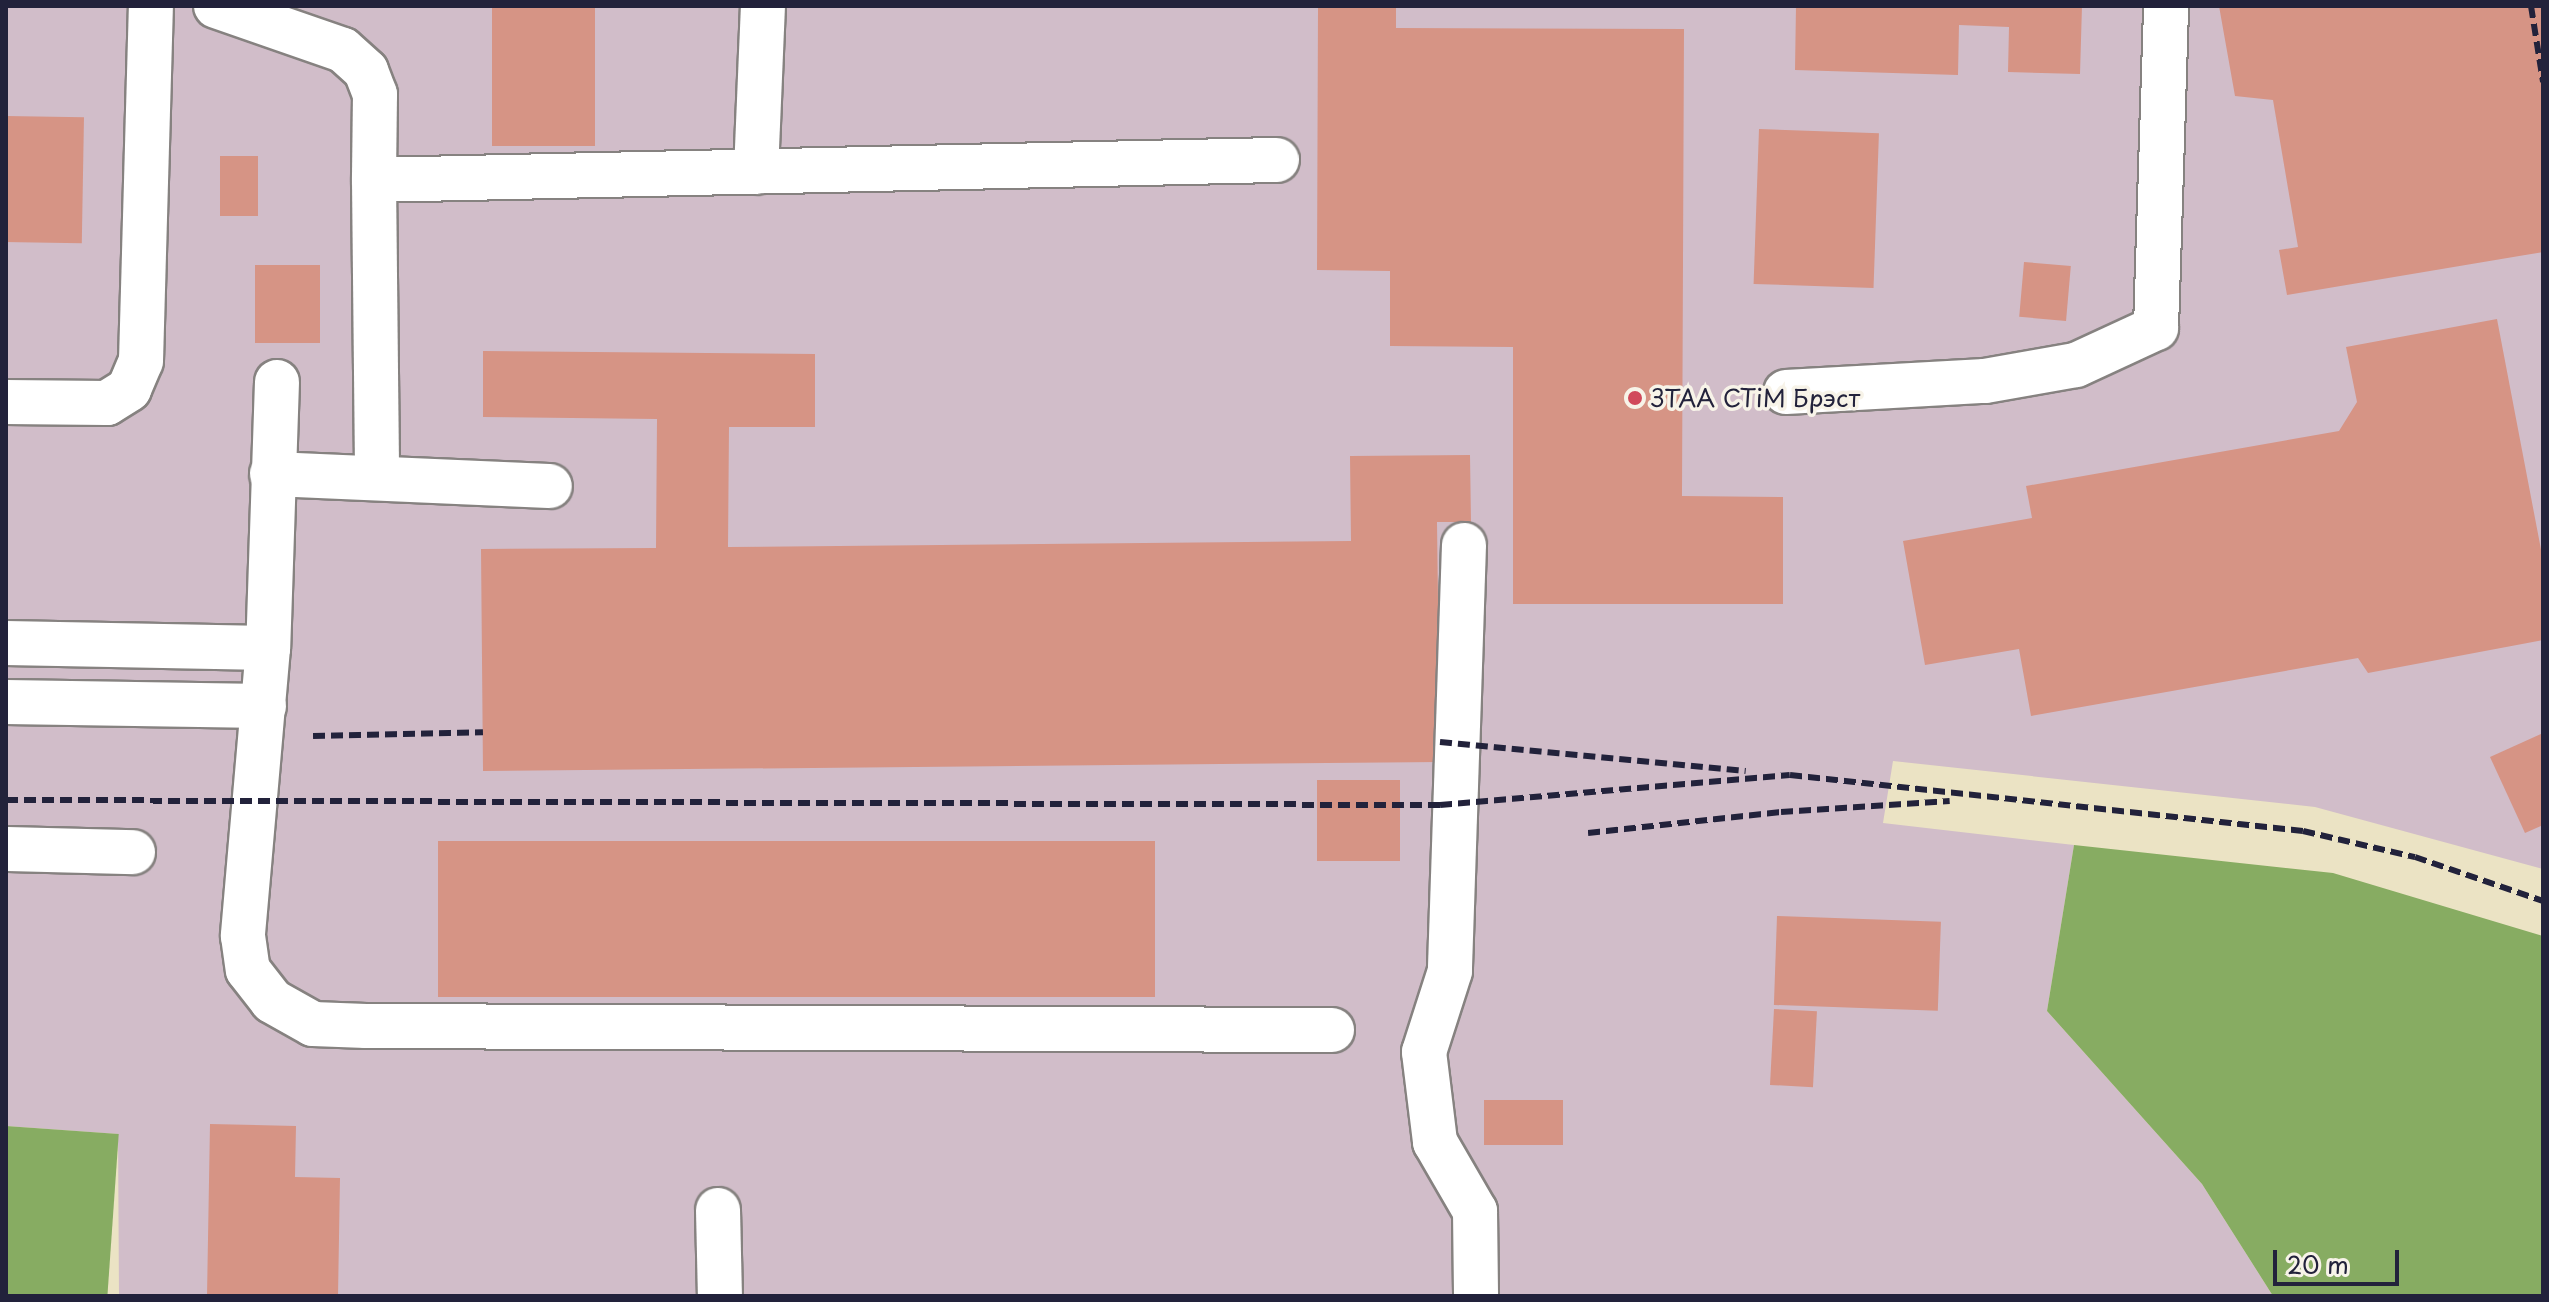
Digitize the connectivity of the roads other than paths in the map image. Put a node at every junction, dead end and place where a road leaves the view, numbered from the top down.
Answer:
1 (151, 6) edge
2 (216, 6) edge
3 (763, 6) edge
4 (2166, 6) edge
5 (1277, 160) dead end
6 (756, 172) junction
7 (374, 180) junction
8 (277, 382) dead end
9 (1786, 392) dead end
10 (6, 402) edge
11 (272, 474) junction
12 (377, 476) junction
13 (550, 486) dead end
14 (1464, 545) dead end
15 (6, 643) edge
16 (268, 648) junction
17 (6, 702) edge
18 (264, 706) junction
19 (6, 849) edge
20 (133, 852) dead end
21 (1332, 1030) dead end
22 (718, 1210) dead end
23 (720, 1296) edge
24 (1476, 1296) edge

1 - 10 lane
2 - 7 lane
3 - 6 lane
4 - 9 lane
5 - 6 lane
6 - 7 lane
7 - 12 lane
8 - 11 lane
11 - 12 lane
11 - 16 lane
12 - 13 lane
14 - 24 lane
15 - 16 lane
16 - 18 lane
17 - 18 lane
18 - 21 lane
19 - 20 lane
22 - 23 lane

